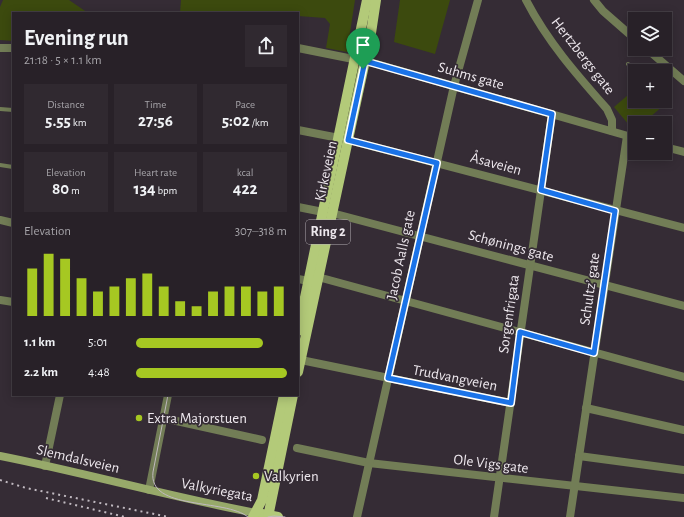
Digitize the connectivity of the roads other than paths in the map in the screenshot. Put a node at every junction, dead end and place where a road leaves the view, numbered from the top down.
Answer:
1 (367, 0) edge
2 (376, 0) edge
3 (478, 0) edge
4 (526, 0) edge
5 (594, 0) edge
6 (628, 33) edge
7 (0, 48) edge
8 (12, 48) edge
9 (299, 48) edge
10 (655, 56) edge
11 (360, 60) junction
12 (663, 63) joint
13 (684, 81) edge
14 (454, 86) junction
15 (0, 109) edge
16 (12, 110) edge
17 (552, 114) junction
18 (299, 130) edge
19 (612, 131) junction
20 (628, 136) edge
21 (344, 139) junction
22 (672, 149) edge
23 (628, 151) edge
24 (684, 152) edge
25 (437, 163) junction
26 (0, 165) edge
27 (12, 167) edge
28 (541, 190) junction
29 (299, 207) edge
30 (615, 211) junction
31 (328, 212) junction
32 (0, 220) edge
33 (12, 223) edge
34 (684, 228) edge
35 (419, 236) junction
36 (530, 265) junction
37 (299, 279) edge
38 (313, 279) junction
39 (605, 285) junction
40 (0, 300) edge
41 (406, 301) junction
42 (12, 302) edge
43 (684, 306) edge
44 (299, 328) edge
45 (520, 332) junction
46 (594, 353) junction
47 (301, 360) junction
48 (299, 368) edge
49 (684, 377) edge
50 (388, 378) junction
51 (60, 396) edge
52 (168, 396) edge
53 (284, 396) edge
54 (293, 396) edge
55 (511, 403) junction
56 (586, 408) junction
57 (163, 418) junction
58 (684, 430) edge
59 (262, 440) dead end
60 (297, 448) dead end
61 (0, 456) edge
62 (579, 456) junction
63 (369, 463) junction
64 (46, 466) junction
65 (684, 470) edge
66 (500, 479) junction
67 (574, 487) junction
68 (149, 490) junction
69 (684, 498) edge
70 (255, 516) edge
71 (272, 516) edge
72 (357, 517) edge
73 (494, 517) edge
74 (570, 517) edge

1 - 11 main road, Kirkeveien / Ring 2
2 - 11 main road, Kirkeveien / Ring 2
3 - 14 street, Jacob Aalls gate
4 - 19 street, Hertzbergs gate
5 - 6 street
7 - 8 street
9 - 11 street, Suhms gate
10 - 12 street
11 - 14 street, Suhms gate
11 - 21 main road, Kirkeveien / Ring 2
12 - 13 street
14 - 17 street, Suhms gate
14 - 25 street, Jacob Aalls gate
15 - 16 lane
17 - 19 street, Suhms gate
17 - 28 street, Sorgenfrigata
18 - 21 street, Åsaveien
19 - 20 street, Suhms gate
21 - 25 street, Åsaveien
21 - 31 main road, Kirkeveien / Ring 2
22 - 24 street
23 - 30 street, Schultz’ gate
25 - 28 street, Åsaveien
25 - 35 street, Jacob Aalls gate
26 - 27 lane
28 - 30 street, Åsaveien
28 - 36 street, Sorgenfrigata
29 - 31 street, Schønings gate
30 - 34 street, Åsaveien
30 - 39 street, Schultz’ gate
31 - 35 street, Schønings gate
31 - 38 main road, Kirkeveien / Ring 2
32 - 33 street
35 - 36 street, Schønings gate
35 - 41 street, Jacob Aalls gate
36 - 39 street, Schønings gate
36 - 45 street, Sorgenfrigata
37 - 38 street
38 - 41 street
38 - 44 main road, Kirkeveien / Ring 2
38 - 47 main road, Kirkeveien / Ring 2
39 - 43 street, Schønings gate
39 - 46 street, Schultz’ gate
40 - 42 street
41 - 45 street
41 - 50 street, Jacob Aalls gate
45 - 46 street
45 - 55 street, Sorgenfrigata
46 - 49 street
46 - 56 street, Schultz’ gate
47 - 48 main road, Kirkeveien / Ring 2
47 - 50 street, Trudvangveien
50 - 55 street, Trudvangveien
50 - 63 street, Jacob Aalls gate
51 - 64 street
52 - 57 street
53 - 70 main road
54 - 71 main road
55 - 66 street, Sorgenfrigata
56 - 58 street
56 - 62 street, Schultz’ gate
57 - 59 street
57 - 68 street
60 - 63 street, Ole Vigs gate
61 - 64 main road, Slemdalsveien
62 - 65 street
62 - 67 street, Schultz’ gate
63 - 66 street, Ole Vigs gate
63 - 72 street, Jacob Aalls gate
64 - 68 main road, Slemdalsveien
66 - 67 street, Ole Vigs gate
66 - 73 street, Sorgenfrigata
67 - 69 street, Ole Vigs gate
67 - 74 street, Schultz’ gate
68 - 70 main road, Valkyriegata
70 - 71 main road, Valkyriegata

